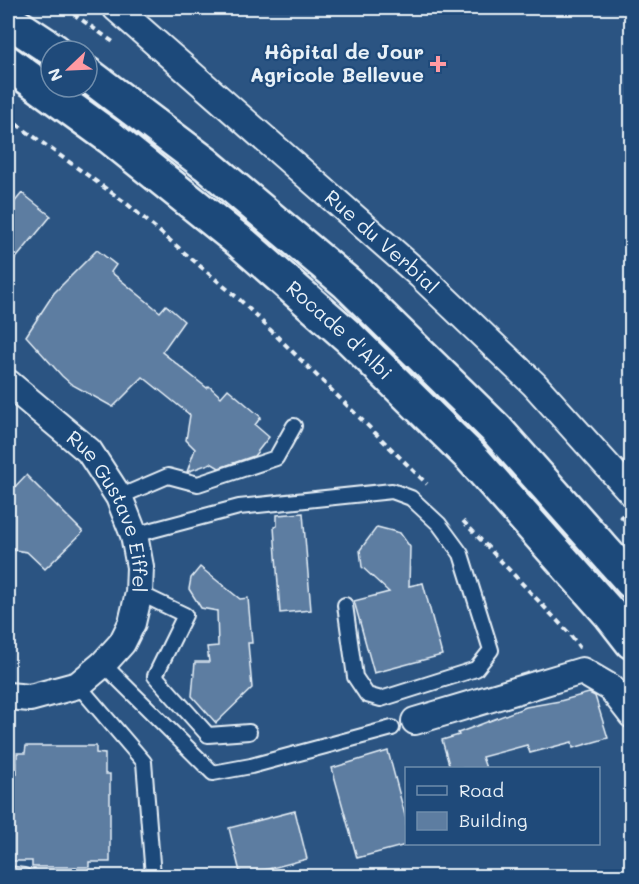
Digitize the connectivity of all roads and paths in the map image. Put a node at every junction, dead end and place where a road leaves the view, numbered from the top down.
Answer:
1 (116, 8) edge
2 (8, 20) edge
3 (39, 40) edge
4 (8, 63) edge
5 (99, 83) edge
6 (8, 118) edge
7 (8, 383) edge
8 (294, 426) dead end
9 (431, 488) dead end
10 (632, 493) edge
11 (119, 497) junction
12 (455, 513) dead end
13 (134, 535) junction
14 (632, 582) edge
15 (139, 593) junction
16 (345, 605) dead end
17 (632, 642) edge
18 (103, 664) junction
19 (602, 683) junction
20 (78, 685) junction
21 (8, 696) edge
22 (632, 715) edge
23 (403, 724) joint
24 (249, 732) dead end
25 (8, 874) edge
26 (24, 876) edge
27 (153, 876) edge

1 - 10 street, Rue du Verbial
2 - 3 highway
4 - 17 highway, Rocade d'Albi
5 - 14 highway, Rocade d'Albi
6 - 9 path
7 - 11 street, Rue Gustave Eiffel
8 - 11 lane
11 - 13 street, Rue Gustave Eiffel
12 - 19 path
13 - 15 street, Rue Gustave Eiffel
13 - 16 lane
15 - 18 street, Rue Gustave Eiffel
15 - 24 lane
18 - 20 street, Rue Gustave Eiffel
18 - 23 lane
19 - 22 street
19 - 23 street
20 - 21 street, Rue Gustave Eiffel
20 - 27 lane
25 - 26 lane

